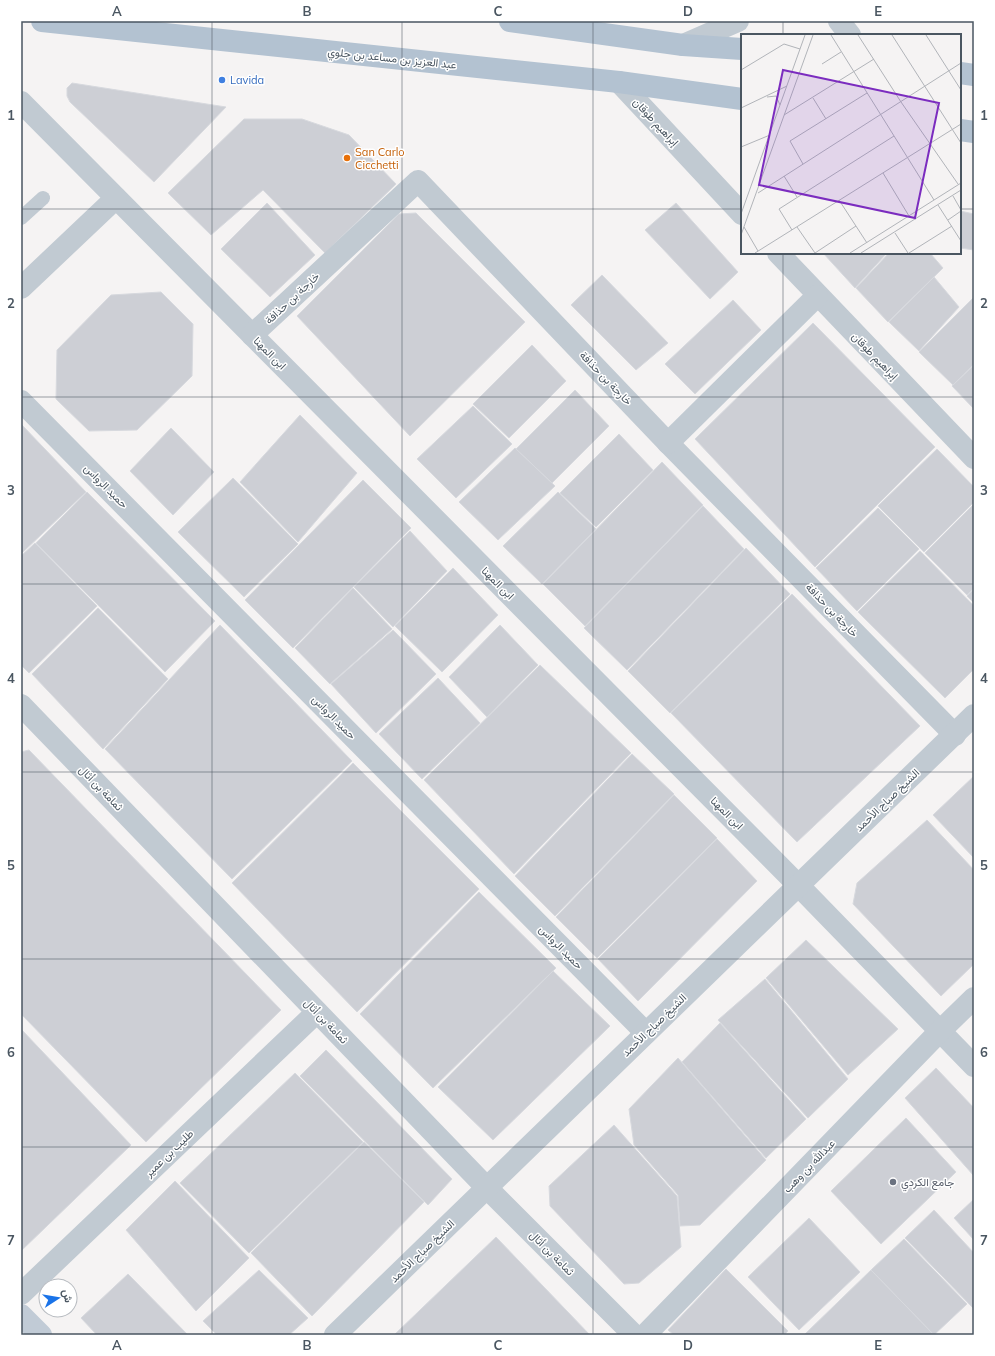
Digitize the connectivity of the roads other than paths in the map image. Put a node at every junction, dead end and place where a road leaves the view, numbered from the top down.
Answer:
1 (42, 21) edge
2 (510, 21) edge
3 (738, 21) edge
4 (839, 21) edge
5 (849, 34) edge
6 (683, 45) junction
7 (741, 50) edge
8 (961, 73) edge
9 (974, 75) edge
10 (619, 82) junction
11 (741, 99) edge
12 (21, 102) edge
13 (961, 130) edge
14 (974, 132) edge
15 (43, 198) dead end
16 (116, 198) junction
17 (741, 213) edge
18 (21, 218) edge
19 (779, 254) edge
20 (21, 288) edge
21 (817, 296) junction
22 (252, 335) junction
23 (21, 401) edge
24 (668, 443) junction
25 (974, 458) edge
26 (21, 705) edge
27 (974, 715) edge
28 (955, 735) junction
29 (798, 885) junction
30 (974, 998) edge
31 (317, 1012) junction
32 (940, 1031) junction
33 (646, 1033) junction
34 (974, 1066) edge
35 (487, 1188) junction
36 (21, 1294) edge
37 (21, 1314) edge
38 (41, 1335) edge
39 (335, 1335) edge
40 (634, 1335) edge
41 (645, 1335) edge

1 - 10 main road, عبد العزيز بن مساعد بن جلوي
2 - 6 main road
3 - 6 street
4 - 5 street
6 - 7 main road
8 - 9 main road
10 - 11 main road, عبد العزيز بن مساعد بن جلوي
10 - 17 street, إبراهيم طوقان
12 - 16 street, ابن المهنا
13 - 14 main road
15 - 18 lane
16 - 20 street
16 - 22 street, ابن المهنا
19 - 21 street, إبراهيم طوقان
21 - 24 street
21 - 25 street, إبراهيم طوقان
22 - 24 street, خارجة بن حذافة
22 - 29 street, ابن المهنا
23 - 33 street, حميد الرواس
24 - 28 street, خارجة بن حذافة
26 - 31 street, ثمامة بن أثال
27 - 28 street, الشيخ صباح الأحمد
28 - 29 street, الشيخ صباح الأحمد
29 - 32 street, ابن المهنا
29 - 33 street, الشيخ صباح الأحمد
30 - 32 street, عبدالله بن وهب
31 - 35 street, ثمامة بن أثال
31 - 36 street, طليب بن عمير
32 - 34 street, ابن المهنا
32 - 41 street, عبدالله بن وهب
33 - 35 street, الشيخ صباح الأحمد
35 - 39 street, الشيخ صباح الأحمد
35 - 40 street, ثمامة بن أثال
37 - 38 street

